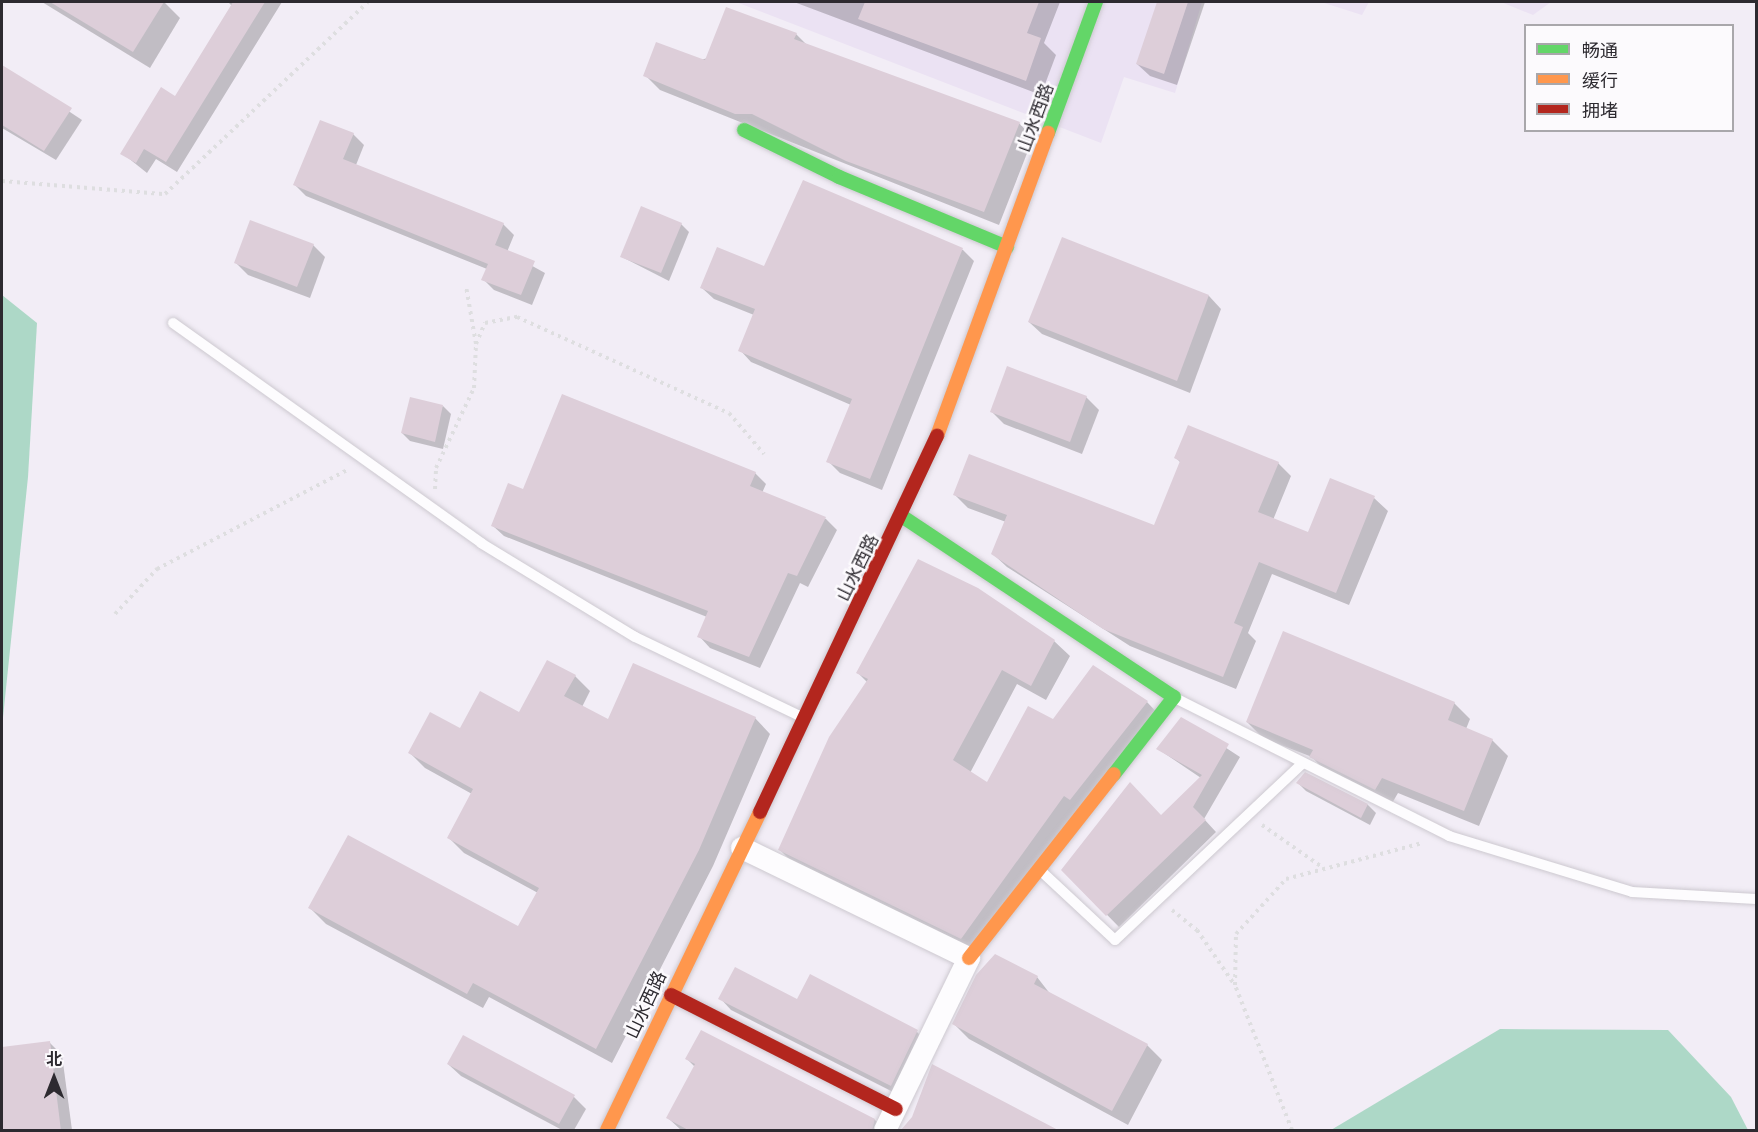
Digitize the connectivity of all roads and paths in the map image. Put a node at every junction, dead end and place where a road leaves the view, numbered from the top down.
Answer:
1 (368, 2) edge
2 (1096, 2) edge
3 (744, 130) dead end
4 (2, 181) edge
5 (1008, 247) junction
6 (466, 286) dead end
7 (173, 323) dead end
8 (476, 344) junction
9 (764, 454) dead end
10 (361, 462) junction
11 (434, 511) junction
12 (903, 517) junction
13 (115, 614) dead end
14 (1174, 697) junction
15 (804, 718) junction
16 (1302, 764) junction
17 (1247, 815) junction
18 (1449, 836) junction
19 (742, 849) junction
20 (1036, 866) junction
21 (1323, 867) junction
22 (1159, 898) junction
23 (1756, 899) edge
24 (969, 958) junction
25 (1235, 985) junction
26 (670, 995) junction
27 (896, 1108) junction
28 (607, 1131) edge
29 (885, 1131) edge
30 (1292, 1131) edge

1 - 4 path
2 - 5 street, 山水西路
3 - 5 street
5 - 12 street, 山水西路
6 - 8 path
7 - 10 lane
8 - 9 path
8 - 11 path
10 - 11 lane
10 - 13 path
11 - 15 lane
12 - 14 street
12 - 15 street, 山水西路
14 - 16 lane
14 - 20 street
15 - 19 street, 山水西路
16 - 17 lane
16 - 18 lane
17 - 21 path
17 - 22 lane
18 - 21 path
18 - 23 lane
19 - 24 street
19 - 26 street, 山水西路
20 - 22 lane
20 - 24 street
21 - 25 path
22 - 25 path
24 - 27 street
25 - 30 path
26 - 27 street
26 - 28 street, 山水西路
27 - 29 street

